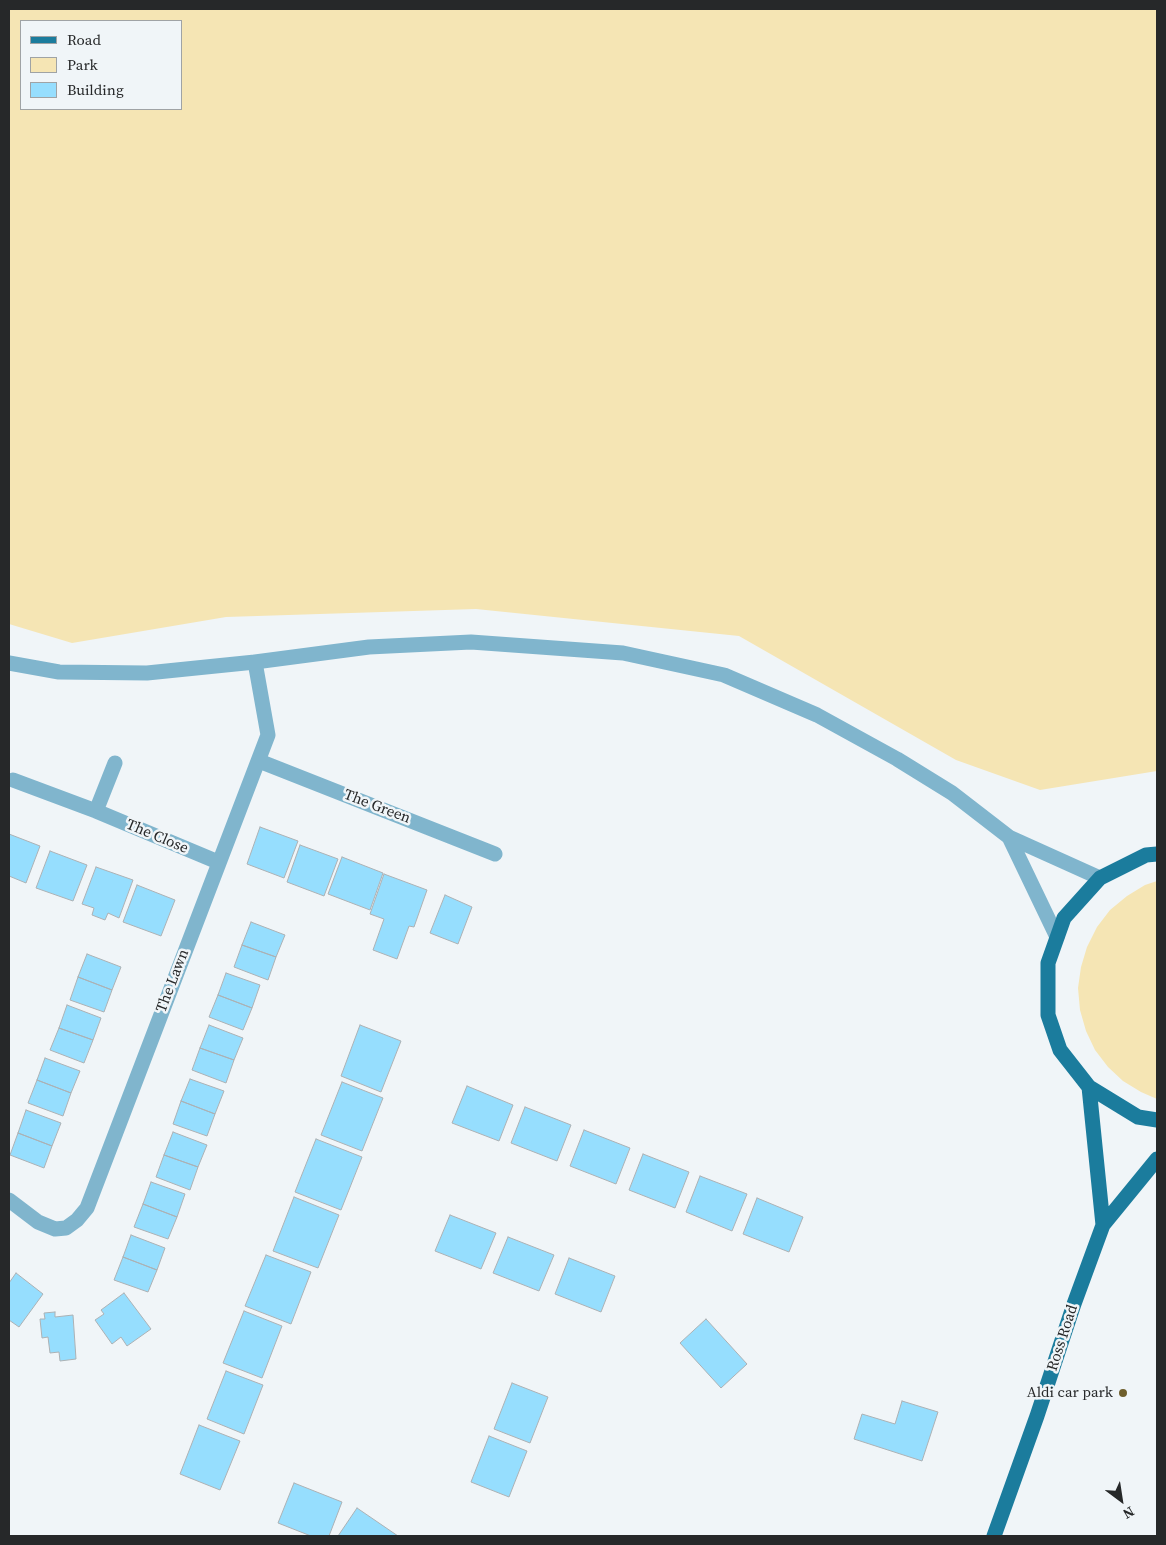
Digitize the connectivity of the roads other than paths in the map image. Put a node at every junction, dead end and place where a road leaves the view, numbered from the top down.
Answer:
1 (255, 662) junction
2 (9, 663) edge
3 (259, 761) junction
4 (115, 763) dead end
5 (13, 780) dead end
6 (96, 811) junction
7 (1009, 837) junction
8 (495, 854) dead end
9 (1157, 854) edge
10 (218, 862) junction
11 (1100, 878) junction
12 (1057, 937) junction
13 (1089, 1087) junction
14 (1157, 1120) edge
15 (1157, 1159) edge
16 (9, 1200) edge
17 (1103, 1225) junction
18 (994, 1536) edge

1 - 2 street
1 - 3 street, The Lawn
1 - 7 street
3 - 8 street, The Green
3 - 10 street, The Lawn
4 - 6 street
5 - 6 street, The Close
6 - 10 street, The Close
7 - 11 street
7 - 12 street
9 - 11 main road
10 - 16 street, The Lawn
11 - 12 main road
12 - 13 main road
13 - 14 main road
13 - 17 main road
15 - 17 main road
17 - 18 main road, Ross Road

